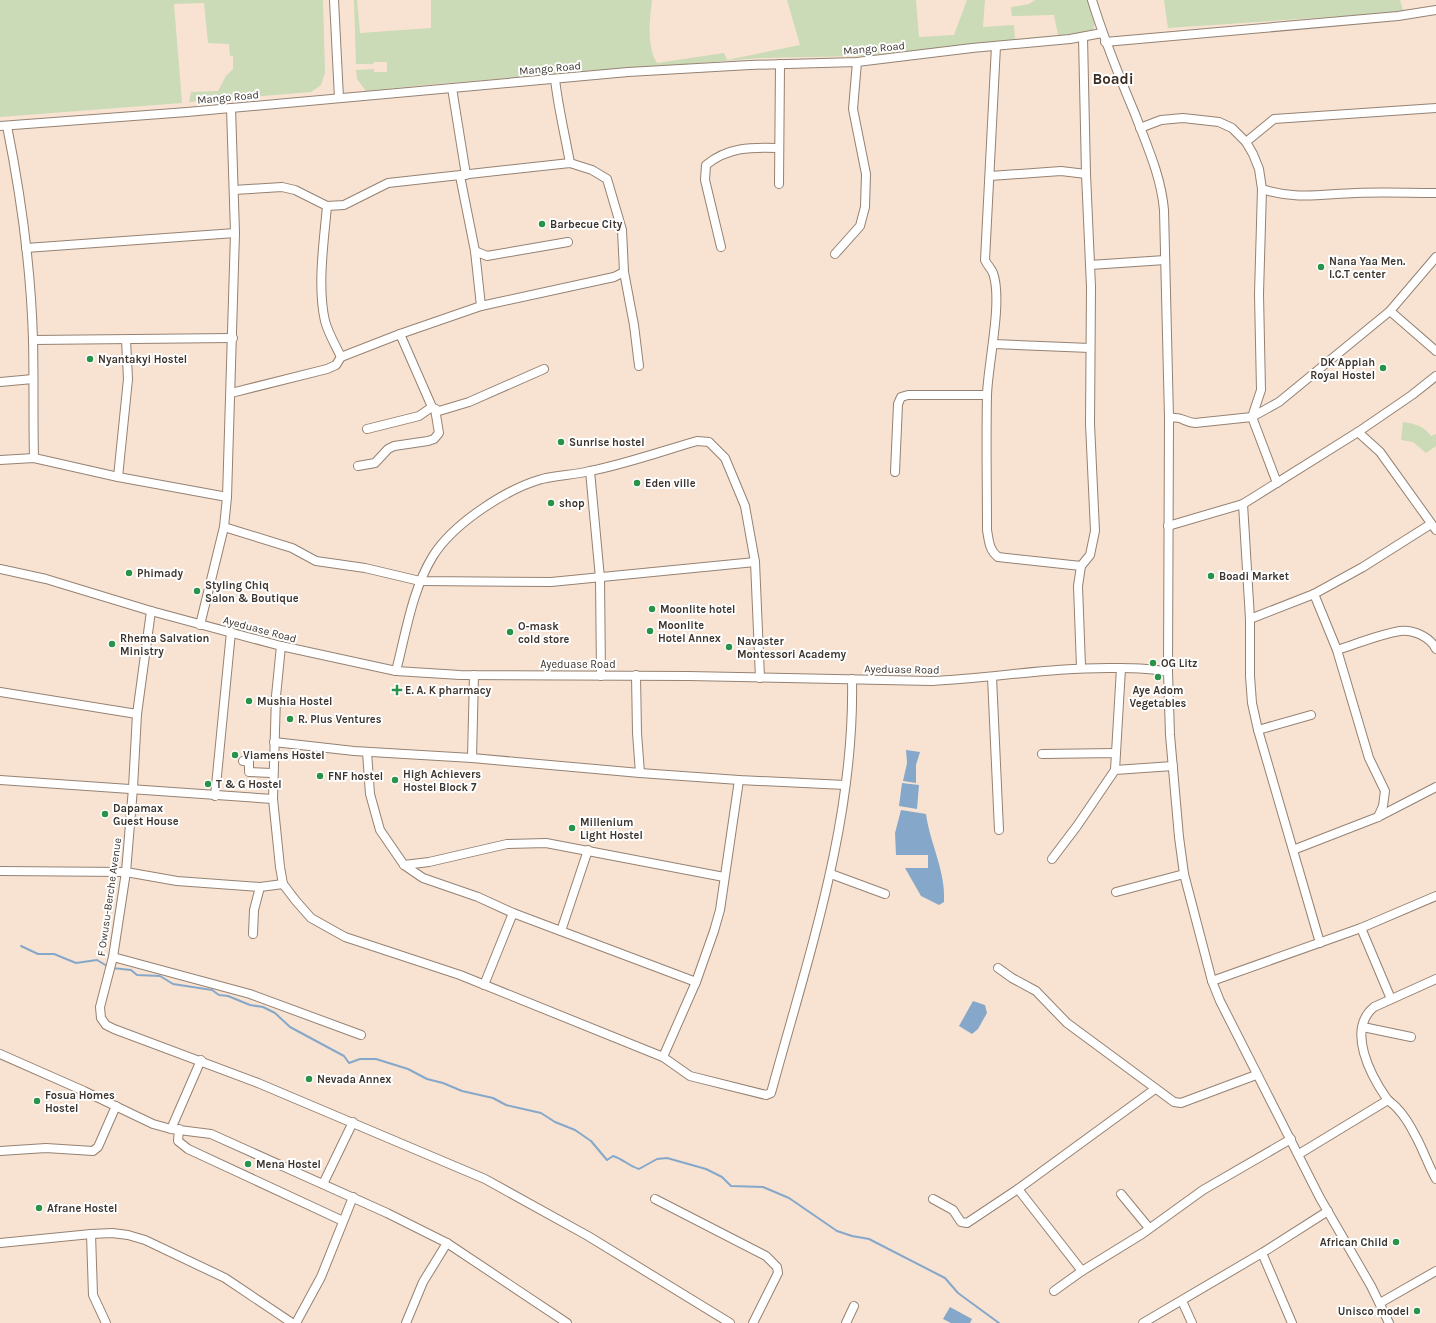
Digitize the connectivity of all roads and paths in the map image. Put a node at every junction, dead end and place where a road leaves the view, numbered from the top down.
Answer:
1 (334, 0) edge
2 (1092, 0) edge
3 (1436, 10) edge
4 (1102, 33) junction
5 (1083, 37) junction
6 (1105, 42) junction
7 (996, 46) junction
8 (858, 62) junction
9 (780, 64) junction
10 (555, 78) junction
11 (452, 88) junction
12 (339, 98) junction
13 (231, 108) junction
14 (1436, 108) edge
15 (4, 126) edge
16 (1140, 128) junction
17 (1246, 142) junction
18 (778, 148) junction
19 (570, 163) junction
20 (1086, 174) junction
21 (463, 175) junction
22 (990, 176) junction
23 (779, 184) dead end
24 (1262, 189) junction
25 (234, 190) junction
26 (1436, 192) edge
27 (327, 206) junction
28 (234, 233) junction
29 (568, 242) dead end
30 (721, 247) dead end
31 (26, 248) junction
32 (475, 252) junction
33 (835, 254) dead end
34 (1436, 257) edge
35 (1165, 260) junction
36 (1090, 265) junction
37 (624, 272) junction
38 (481, 306) junction
39 (1390, 311) junction
40 (400, 334) junction
41 (233, 338) junction
42 (33, 340) junction
43 (126, 340) junction
44 (993, 344) junction
45 (1090, 348) junction
46 (1436, 351) edge
47 (341, 357) junction
48 (639, 366) dead end
49 (544, 369) dead end
50 (1436, 376) edge
51 (33, 379) junction
52 (0, 382) edge
53 (231, 393) junction
54 (987, 395) junction
55 (434, 408) junction
56 (1252, 417) junction
57 (1169, 418) junction
58 (367, 429) dead end
59 (1358, 432) junction
60 (34, 458) junction
61 (0, 460) edge
62 (358, 466) dead end
63 (590, 471) junction
64 (896, 472) dead end
65 (118, 477) junction
66 (1277, 483) junction
67 (227, 497) junction
68 (1243, 504) junction
69 (1168, 526) junction
70 (224, 527) junction
71 (1433, 527) edge
72 (755, 562) junction
73 (1081, 566) junction
74 (0, 569) edge
75 (600, 578) junction
76 (420, 581) junction
77 (1314, 594) junction
78 (151, 611) junction
79 (1250, 619) junction
80 (200, 624) junction
81 (231, 632) junction
82 (281, 646) junction
83 (1436, 649) edge
84 (1337, 650) junction
85 (1081, 667) junction
86 (1121, 668) junction
87 (396, 671) junction
88 (1168, 672) junction
89 (474, 675) junction
90 (636, 675) junction
91 (601, 676) junction
92 (992, 677) junction
93 (760, 678) junction
94 (852, 679) junction
95 (0, 692) edge
96 (137, 714) junction
97 (1311, 715) dead end
98 (1258, 730) junction
99 (274, 742) junction
100 (367, 752) junction
101 (1116, 753) junction
102 (1042, 754) dead end
103 (472, 758) junction
104 (243, 761) dead end
105 (1173, 766) junction
106 (1115, 770) junction
107 (272, 773) junction
108 (640, 773) junction
109 (0, 780) edge
110 (739, 780) junction
111 (845, 784) junction
112 (1436, 787) edge
113 (133, 788) junction
114 (215, 796) junction
115 (273, 799) junction
116 (1378, 817) junction
117 (1000, 830) dead end
118 (588, 850) junction
119 (1293, 850) junction
120 (1052, 859) dead end
121 (404, 865) junction
122 (0, 871) edge
123 (126, 872) junction
124 (831, 874) junction
125 (1184, 874) junction
126 (724, 877) junction
127 (283, 884) junction
128 (260, 887) junction
129 (1116, 892) dead end
130 (885, 894) dead end
131 (1436, 896) edge
132 (513, 913) junction
133 (1361, 928) junction
134 (561, 931) junction
135 (253, 934) dead end
136 (1320, 943) junction
137 (113, 957) junction
138 (998, 968) dead end
139 (1436, 979) edge
140 (1212, 981) junction
141 (696, 982) junction
142 (484, 985) junction
143 (1391, 999) junction
144 (1363, 1027) junction
145 (360, 1035) dead end
146 (1411, 1037) dead end
147 (0, 1054) edge
148 (664, 1057) junction
149 (201, 1060) junction
150 (1256, 1075) junction
151 (1155, 1089) junction
152 (1388, 1100) junction
153 (116, 1106) junction
154 (353, 1122) junction
155 (175, 1129) junction
156 (1291, 1139) junction
157 (0, 1151) edge
158 (1299, 1154) junction
159 (1436, 1179) edge
160 (323, 1184) junction
161 (1018, 1189) junction
162 (1121, 1194) dead end
163 (353, 1197) junction
164 (655, 1199) dead end
165 (933, 1199) dead end
166 (1328, 1211) junction
167 (343, 1221) junction
168 (1149, 1228) junction
169 (91, 1234) junction
170 (0, 1243) edge
171 (447, 1243) junction
172 (1262, 1253) junction
173 (1082, 1271) junction
174 (1436, 1271) edge
175 (1054, 1291) dead end
176 (1182, 1301) junction
177 (1380, 1303) junction
178 (854, 1306) dead end
179 (106, 1323) edge
180 (292, 1323) edge
181 (296, 1323) edge
182 (406, 1323) edge
183 (567, 1323) edge
184 (730, 1323) edge
185 (753, 1323) edge
186 (846, 1323) edge
187 (1143, 1323) edge
188 (1192, 1323) edge
189 (1292, 1323) edge
190 (1389, 1323) edge

1 - 12 street
2 - 4 street
3 - 6 street
4 - 5 street, Mango Road
4 - 6 street
5 - 7 street, Mango Road
5 - 20 street
6 - 16 street
7 - 8 street, Mango Road
7 - 22 street
8 - 9 street, Mango Road
8 - 33 street
9 - 10 street, Mango Road
9 - 18 street
10 - 11 street, Mango Road
10 - 19 street
11 - 12 street, Mango Road
11 - 21 street
12 - 13 street, Mango Road
13 - 15 street, Mango Road
13 - 25 street
14 - 17 street
15 - 31 street
16 - 17 street
16 - 35 street
17 - 24 street
18 - 23 street
18 - 30 street
19 - 21 street
19 - 37 street
20 - 22 street
20 - 36 street
21 - 27 street
21 - 32 street
22 - 44 street
24 - 26 street
24 - 56 street
25 - 27 street
25 - 28 street
27 - 47 street
28 - 31 street
28 - 41 street
29 - 32 street
31 - 42 street
32 - 38 street
34 - 39 street
35 - 36 street
35 - 57 street
36 - 45 street
37 - 38 street
37 - 48 street
38 - 40 street
39 - 46 street
39 - 56 street
40 - 47 street
40 - 55 street
41 - 43 street
41 - 53 street
42 - 43 street
42 - 51 street
43 - 65 street
44 - 45 street
44 - 54 street
45 - 73 street
47 - 53 street
49 - 55 street
50 - 59 street
51 - 52 street
51 - 60 street
53 - 67 street
54 - 64 street
54 - 73 street
55 - 58 street
55 - 62 street
56 - 57 street
56 - 66 street
57 - 69 street
59 - 66 street
59 - 71 street
60 - 61 street
60 - 65 street
63 - 72 street
63 - 75 street
63 - 76 street
65 - 67 street
66 - 68 street
67 - 70 street
68 - 69 street
68 - 79 street
69 - 88 street
70 - 76 street
70 - 80 street
71 - 77 street
72 - 75 street
72 - 93 street
73 - 85 street
74 - 78 street, Ayeduase Road
75 - 76 street
75 - 91 street
76 - 87 street
77 - 79 street
77 - 84 street
78 - 80 street, Ayeduase Road
78 - 96 street, F Owusu-Berche Avenue
79 - 98 street
80 - 81 street, Ayeduase Road
81 - 82 street, Ayeduase Road
81 - 114 street
82 - 87 street, Ayeduase Road
82 - 99 street
83 - 84 street
84 - 116 street
85 - 86 street, Ayeduase Road
85 - 92 street, Ayeduase Road
86 - 88 street, Ayeduase Road
86 - 101 street
87 - 89 street, Ayeduase Road
88 - 105 street
89 - 91 street, Ayeduase Road
89 - 103 street
90 - 91 street, Ayeduase Road
90 - 93 street, Ayeduase Road
90 - 108 street
92 - 94 street, Ayeduase Road
92 - 117 street
93 - 94 street, Ayeduase Road
94 - 111 street
95 - 96 street
96 - 113 street, F Owusu-Berche Avenue
97 - 98 street
98 - 119 street
99 - 100 street
99 - 107 street
100 - 103 street
100 - 121 street
101 - 102 street
101 - 106 street
103 - 108 street
104 - 107 street
105 - 106 street
105 - 125 street
106 - 120 street
107 - 115 street
108 - 110 street
109 - 113 street
110 - 111 street
110 - 126 street
111 - 124 street
112 - 116 street
113 - 114 street
113 - 123 street, F Owusu-Berche Avenue
114 - 115 street
115 - 127 street
116 - 119 street
118 - 121 street
118 - 126 street
118 - 134 street
119 - 136 street
121 - 132 street
122 - 123 street
123 - 128 street
123 - 137 street, F Owusu-Berche Avenue
124 - 130 street
124 - 148 street
125 - 129 street
125 - 140 street
126 - 141 street
127 - 128 street
127 - 142 street
128 - 135 street
131 - 133 street
132 - 134 street
132 - 142 street
133 - 136 street
133 - 143 street
134 - 141 street
136 - 140 street
137 - 145 street
137 - 149 street, F Owusu-Berche Avenue
138 - 151 street
139 - 143 street
140 - 150 street
141 - 148 street
142 - 148 street
143 - 144 street
144 - 146 street
144 - 152 street
147 - 153 street
149 - 154 street
149 - 155 street
150 - 151 street
150 - 156 street
151 - 161 street
152 - 158 street
152 - 159 street
153 - 155 street
153 - 157 street
154 - 160 street
154 - 184 street
155 - 160 street
155 - 167 street
156 - 158 street
156 - 168 street
158 - 166 street
160 - 163 street
161 - 165 street
161 - 173 street
162 - 168 street
163 - 167 street
163 - 171 street
164 - 185 street
166 - 172 street
166 - 177 street
167 - 181 street
168 - 173 street
169 - 170 street
169 - 179 street
169 - 180 street
171 - 182 street
171 - 183 street
172 - 176 street
172 - 189 street
173 - 175 street
174 - 177 street
176 - 187 street
176 - 188 street
177 - 190 street
178 - 186 street

